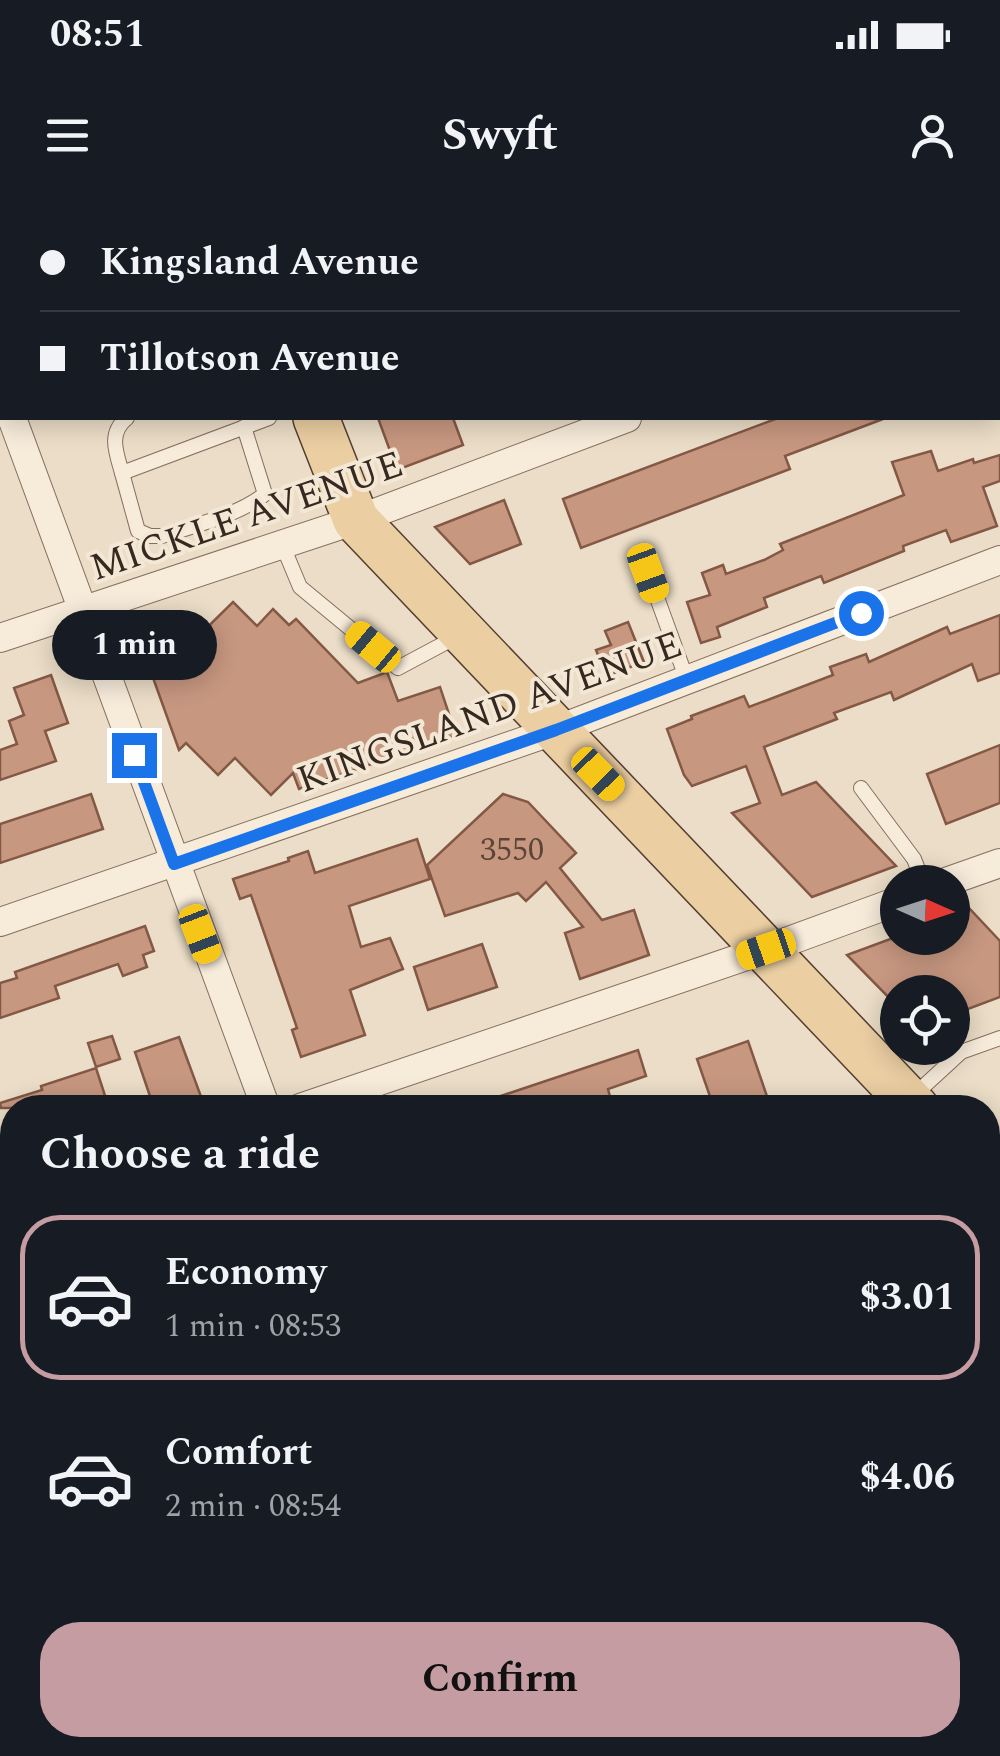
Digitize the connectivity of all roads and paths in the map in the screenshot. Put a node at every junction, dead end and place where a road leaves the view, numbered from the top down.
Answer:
1 (13, 420) edge
2 (124, 420) edge
3 (263, 420) edge
4 (317, 420) edge
5 (622, 420) edge
6 (244, 427) junction
7 (122, 473) junction
8 (356, 520) junction
9 (282, 544) junction
10 (1000, 560) edge
11 (648, 573) dead end
12 (80, 610) junction
13 (463, 633) junction
14 (0, 638) edge
15 (688, 680) junction
16 (556, 730) junction
17 (861, 788) dead end
18 (1000, 862) edge
19 (174, 864) junction
20 (917, 865) edge
21 (970, 873) edge
22 (880, 908) edge
23 (0, 922) edge
24 (766, 949) junction
25 (1000, 1038) edge
26 (261, 1095) edge
27 (338, 1095) edge
28 (904, 1095) edge
29 (920, 1095) edge

1 - 12 street
2 - 7 lane
3 - 6 lane
4 - 8 main road
5 - 8 street, MICKLE AVENUE
6 - 7 lane
6 - 7 lane
8 - 9 street, MICKLE AVENUE
8 - 13 main road
9 - 12 street, MICKLE AVENUE
9 - 13 lane
10 - 15 street, KINGSLAND AVENUE
11 - 15 lane
12 - 14 street, MICKLE AVENUE
12 - 19 street
13 - 16 main road
15 - 16 street, KINGSLAND AVENUE
16 - 19 street, KINGSLAND AVENUE
16 - 24 main road
17 - 20 lane
18 - 21 street
19 - 23 street, KINGSLAND AVENUE
19 - 26 street
22 - 24 street
24 - 27 street
24 - 28 main road
25 - 29 lane

